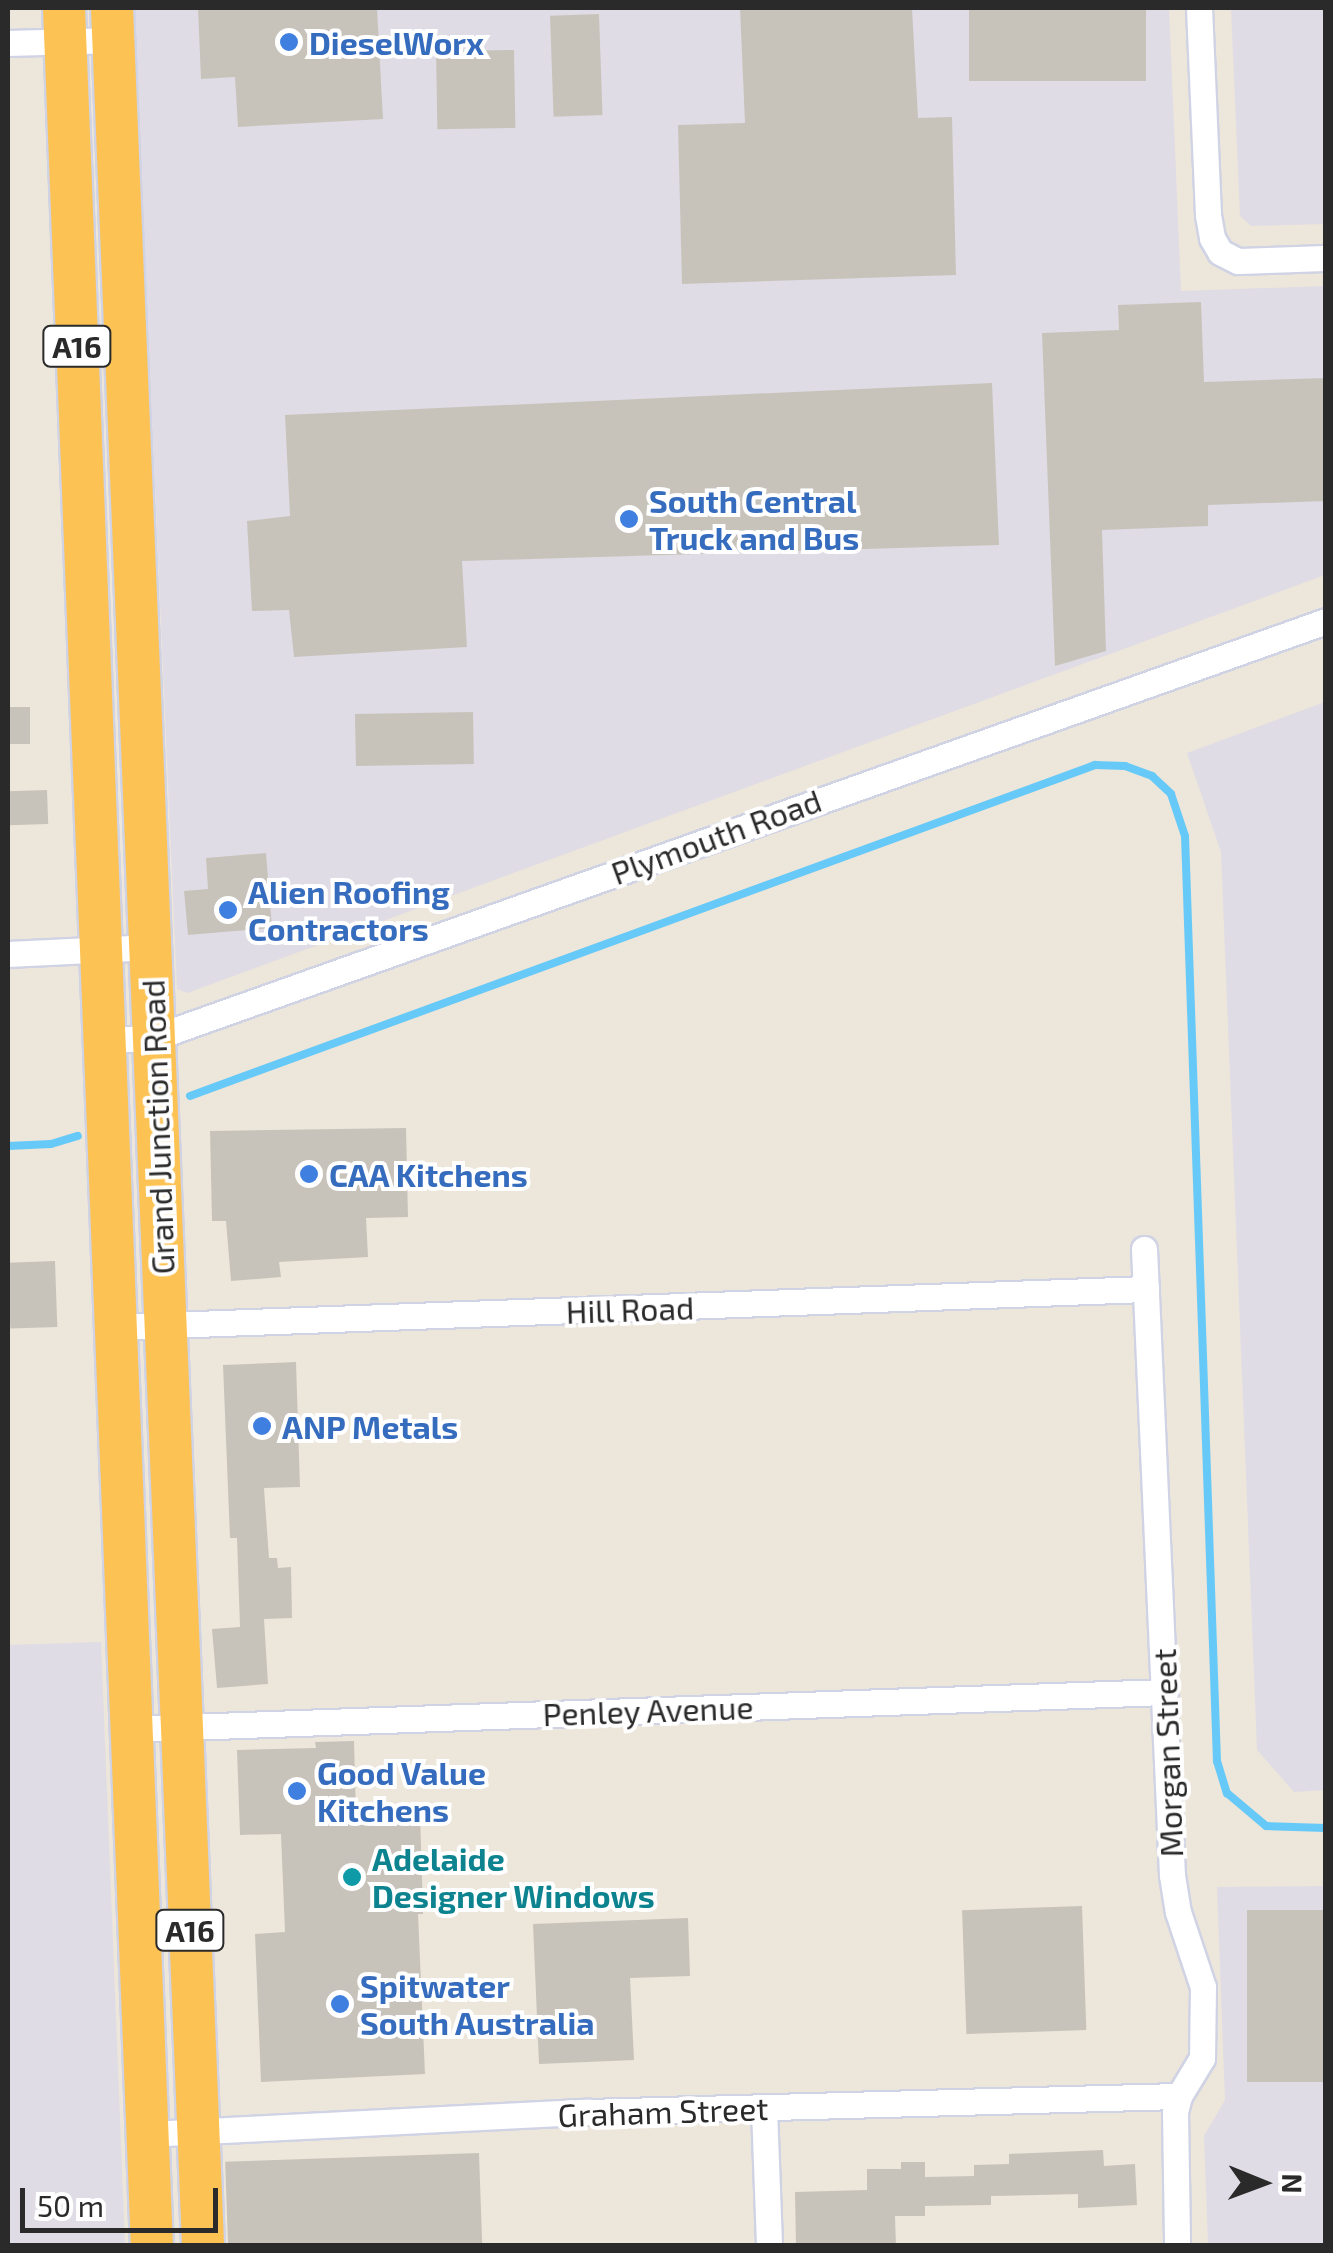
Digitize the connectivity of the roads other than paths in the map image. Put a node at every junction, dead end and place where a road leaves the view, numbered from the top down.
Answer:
1 (1200, 8) edge
2 (64, 24) edge
3 (113, 24) edge
4 (8, 42) edge
5 (1326, 258) edge
6 (1326, 621) edge
7 (137, 650) junction
8 (90, 652) junction
9 (150, 948) junction
10 (101, 950) junction
11 (8, 954) edge
12 (154, 1038) junction
13 (105, 1040) junction
14 (1144, 1249) dead end
15 (1146, 1289) junction
16 (165, 1326) junction
17 (114, 1327) junction
18 (1164, 1692) junction
19 (182, 1727) junction
20 (131, 1730) junction
21 (1179, 2096) junction
22 (764, 2108) junction
23 (198, 2133) junction
24 (147, 2134) junction
25 (152, 2246) edge
26 (203, 2246) edge
27 (769, 2246) edge
28 (1177, 2246) edge

1 - 5 street
2 - 3 street
2 - 4 street
2 - 8 highway, Grand Junction Road / A16
3 - 7 highway, Grand Junction Road / A16
6 - 12 street, Plymouth Road
7 - 8 highway
7 - 9 highway, Grand Junction Road / A16
8 - 10 highway, Grand Junction Road / A16
9 - 10 street
9 - 12 highway, Grand Junction Road / A16
10 - 11 street
10 - 13 highway, Grand Junction Road / A16
12 - 13 street, Plymouth Road
12 - 16 highway, Grand Junction Road / A16
13 - 17 highway, Grand Junction Road / A16
14 - 15 street, Morgan Street
15 - 16 street, Hill Road
15 - 18 street, Morgan Street
16 - 17 street, Hill Road
16 - 19 highway, Grand Junction Road / A16
17 - 20 highway, Grand Junction Road / A16
18 - 19 street, Penley Avenue
18 - 21 street, Morgan Street
19 - 20 street, Penley Avenue
19 - 23 highway, Grand Junction Road / A16
20 - 24 highway, Grand Junction Road / A16
21 - 22 street, Graham Street
21 - 28 street, Morgan Street
22 - 23 street, Graham Street
22 - 27 street
23 - 24 street, Graham Street
23 - 26 highway, Grand Junction Road / A16
24 - 25 highway, Grand Junction Road / A16

